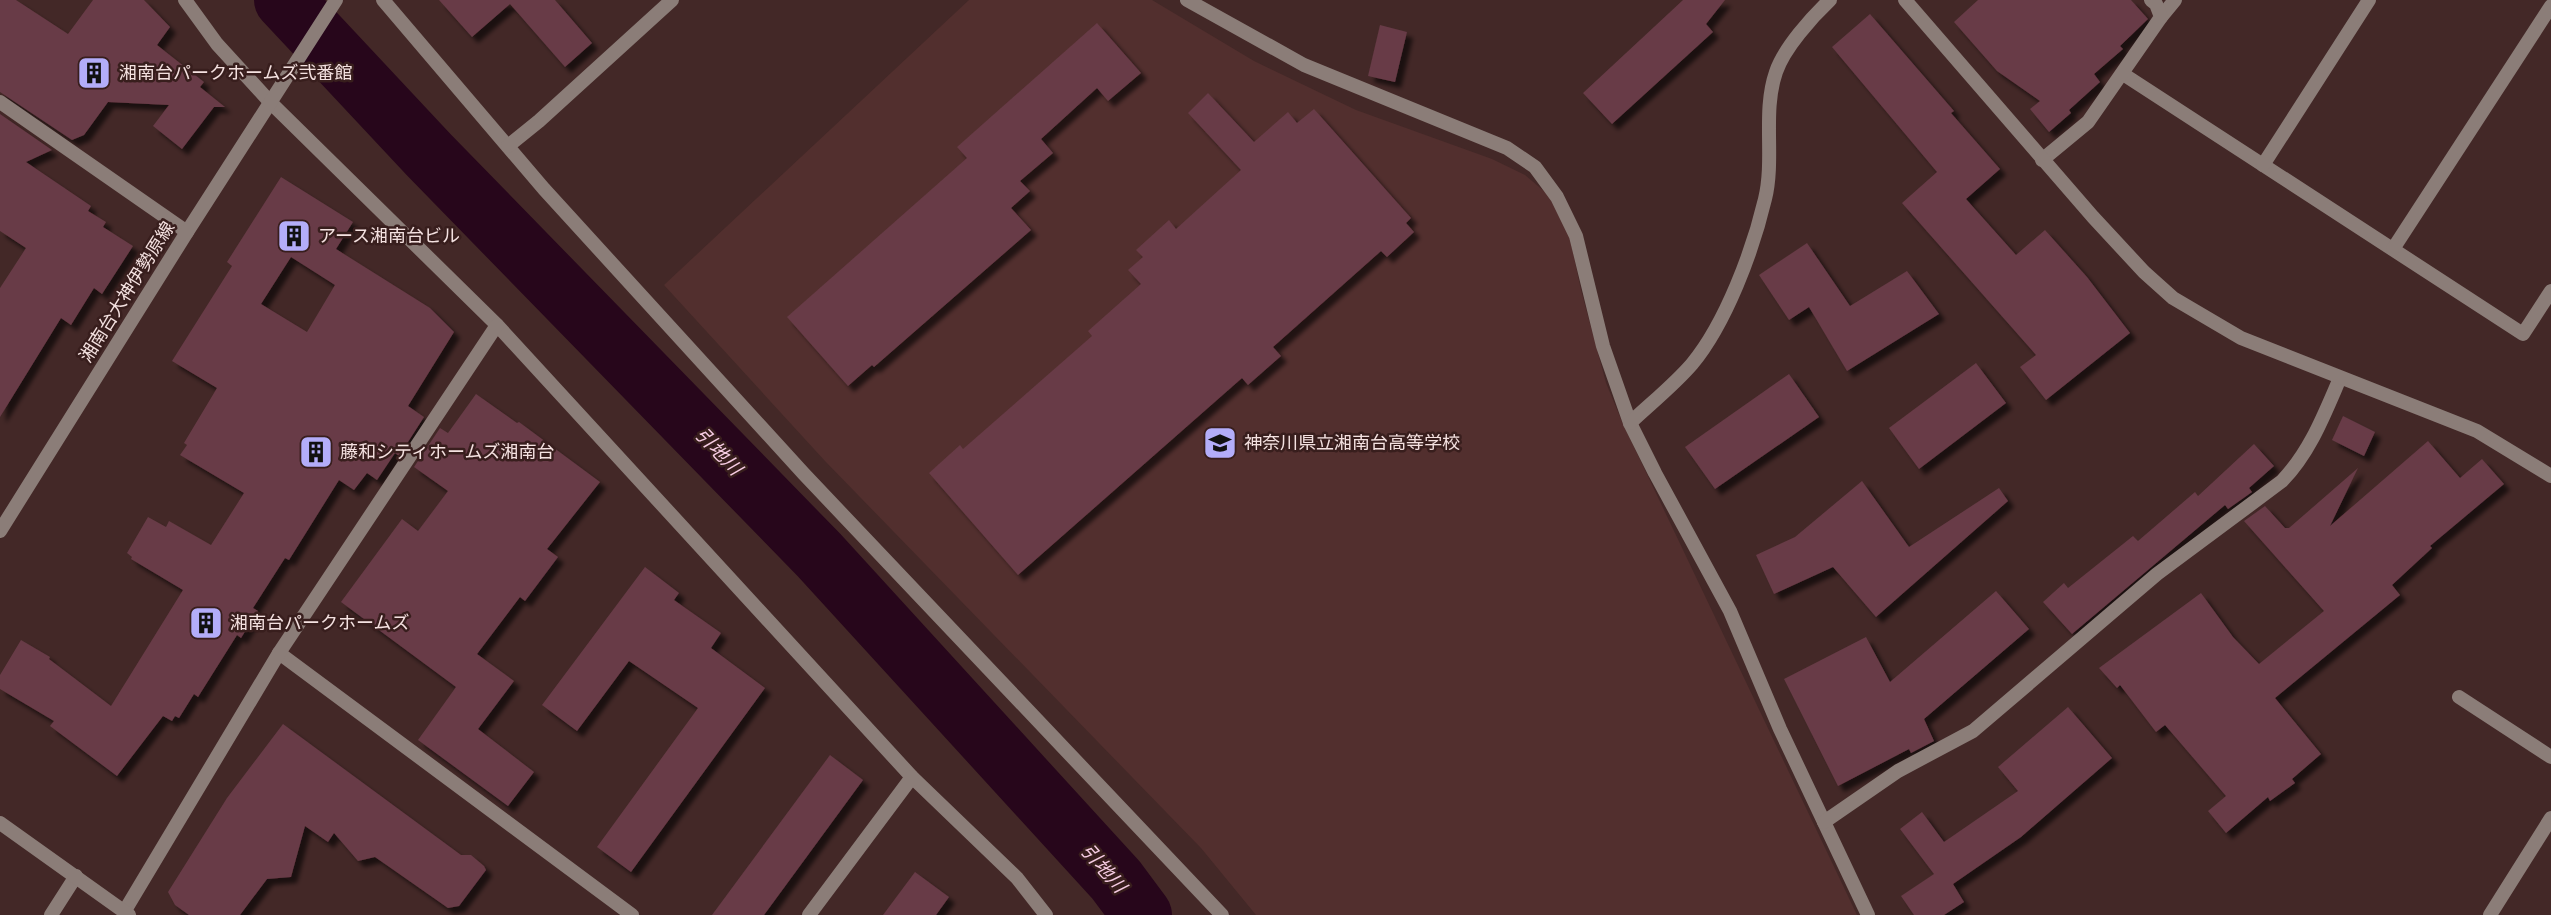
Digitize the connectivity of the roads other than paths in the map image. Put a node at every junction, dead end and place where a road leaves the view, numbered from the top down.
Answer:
1 (185, 0) edge
2 (336, 0) edge
3 (383, 0) edge
4 (672, 0) edge
5 (1187, 0) edge
6 (1830, 0) edge
7 (1905, 0) edge
8 (2151, 0) edge
9 (2175, 0) edge
10 (2370, 0) edge
11 (2551, 6) edge
12 (2161, 17) junction
13 (2123, 74) junction
14 (0, 102) edge
15 (270, 102) junction
16 (508, 146) junction
17 (2042, 160) junction
18 (2263, 165) junction
19 (187, 232) junction
20 (2393, 249) junction
21 (2551, 291) edge
22 (497, 325) junction
23 (2340, 378) junction
24 (1630, 423) junction
25 (2551, 476) edge
26 (0, 531) edge
27 (278, 653) junction
28 (2459, 696) dead end
29 (2551, 757) edge
30 (912, 777) junction
31 (2551, 818) edge
32 (1824, 822) junction
33 (0, 823) edge
34 (76, 876) junction
35 (127, 914) edge
36 (51, 915) edge
37 (632, 915) edge
38 (809, 915) edge
39 (1046, 915) edge
40 (1223, 915) edge
41 (1868, 915) edge
42 (2490, 915) edge

1 - 15 street
2 - 15 street, 湘南台大神伊勢原線
3 - 16 street
4 - 16 street
5 - 24 street
6 - 24 street
7 - 17 street
8 - 12 street
9 - 12 street
10 - 18 street
11 - 20 street
12 - 13 street
13 - 17 street
13 - 18 street
14 - 19 street
15 - 19 street, 湘南台大神伊勢原線
15 - 22 street
16 - 40 street
17 - 23 street
18 - 20 street
19 - 26 street, 湘南台大神伊勢原線
20 - 21 street
22 - 27 street
22 - 30 street
23 - 25 street
23 - 32 street
24 - 32 street
27 - 35 street
27 - 37 street
28 - 29 street
30 - 38 street
30 - 39 street
31 - 42 street
32 - 41 street
33 - 34 street
34 - 35 street
34 - 36 street

